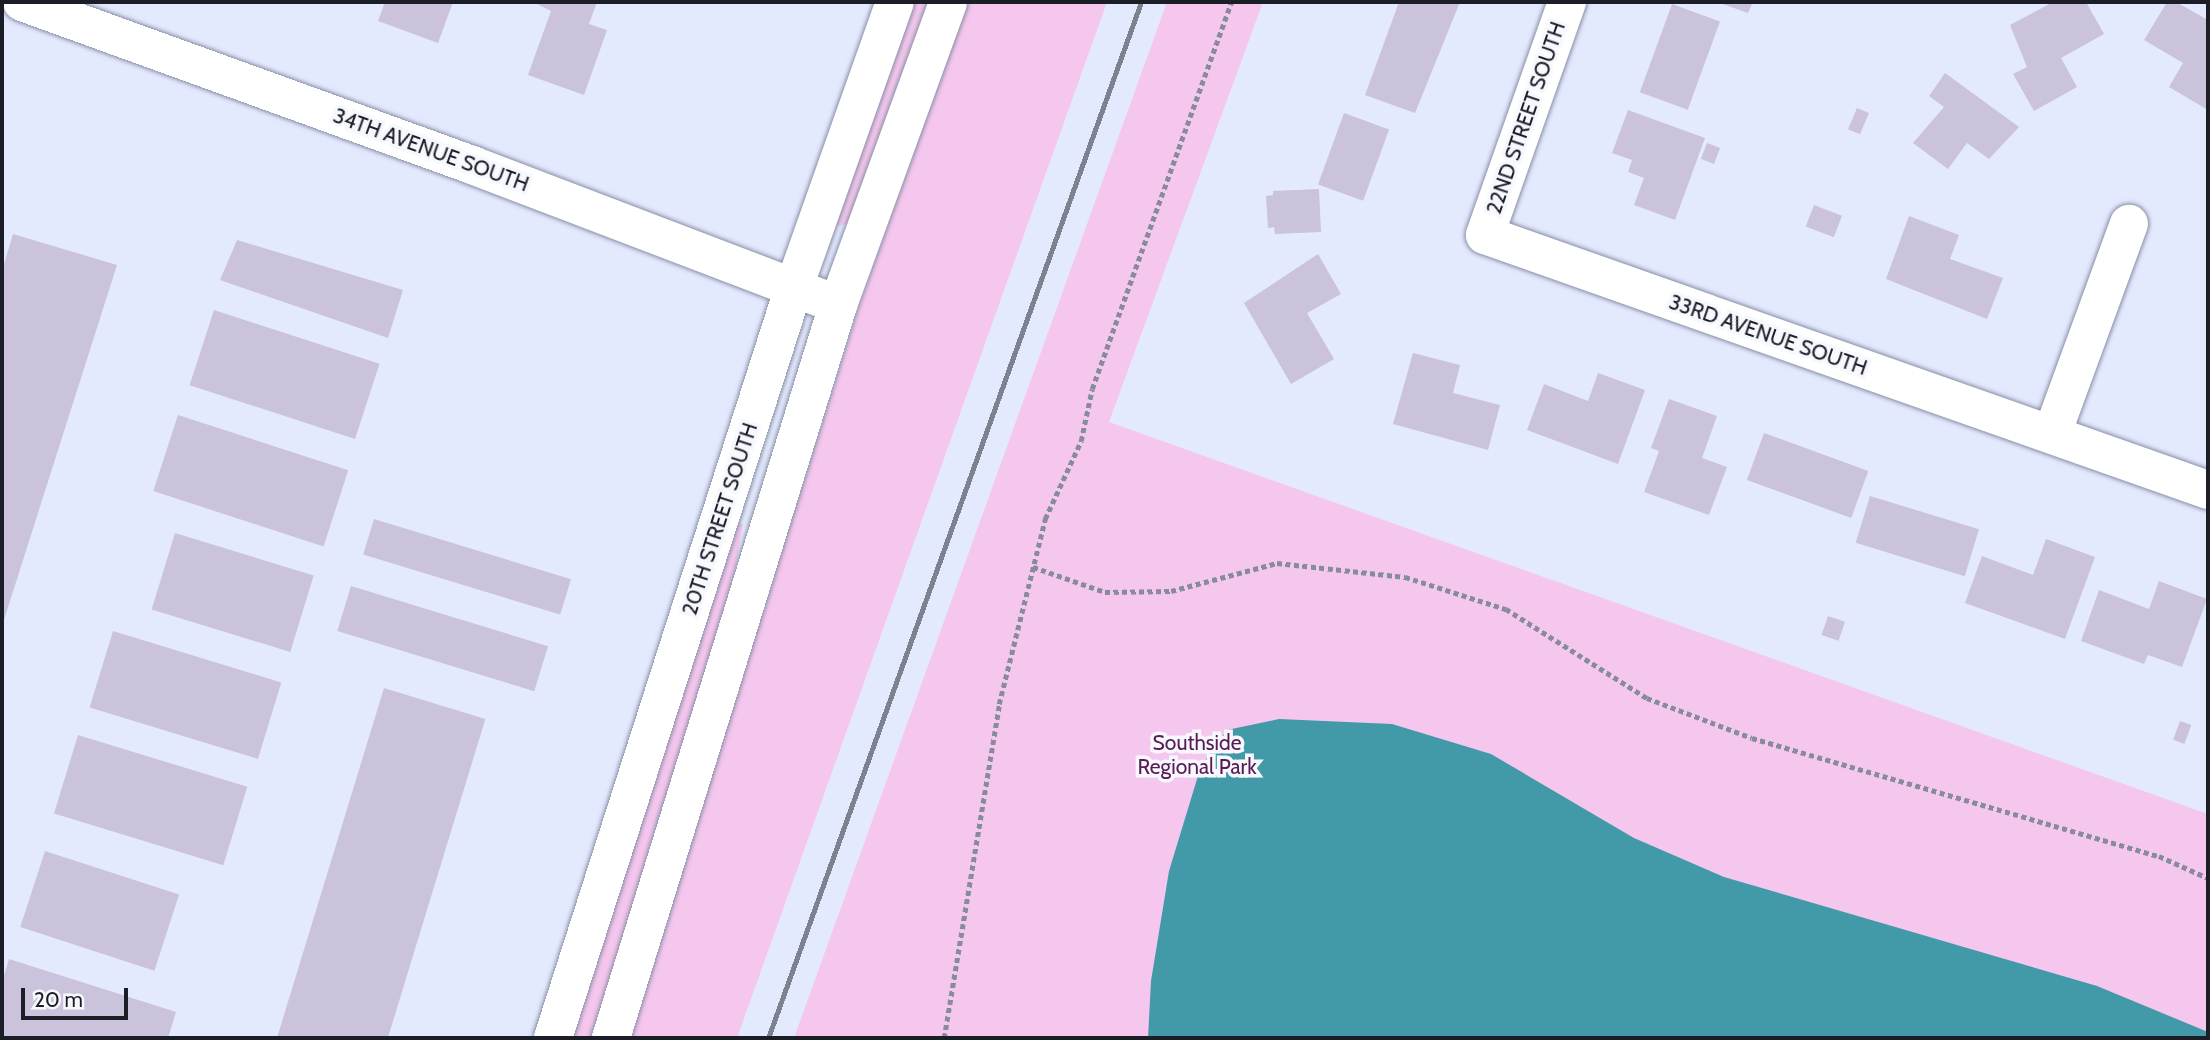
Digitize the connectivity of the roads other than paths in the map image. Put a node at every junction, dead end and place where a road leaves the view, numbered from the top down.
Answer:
1 (22, 2) edge
2 (895, 2) edge
3 (948, 2) edge
4 (1567, 2) edge
5 (2129, 223) dead end
6 (1485, 235) joint
7 (794, 287) junction
8 (838, 305) junction
9 (2052, 434) junction
10 (2208, 490) edge
11 (553, 1038) edge
12 (611, 1038) edge

1 - 7 street, 34TH AVENUE SOUTH
2 - 7 street, 20TH STREET SOUTH
3 - 8 street
4 - 6 street, 22ND STREET SOUTH
5 - 9 street
6 - 9 street, 33RD AVENUE SOUTH
7 - 8 street, 34TH AVENUE SOUTH
7 - 11 street, 20TH STREET SOUTH
8 - 12 street
9 - 10 street, 33RD AVENUE SOUTH

